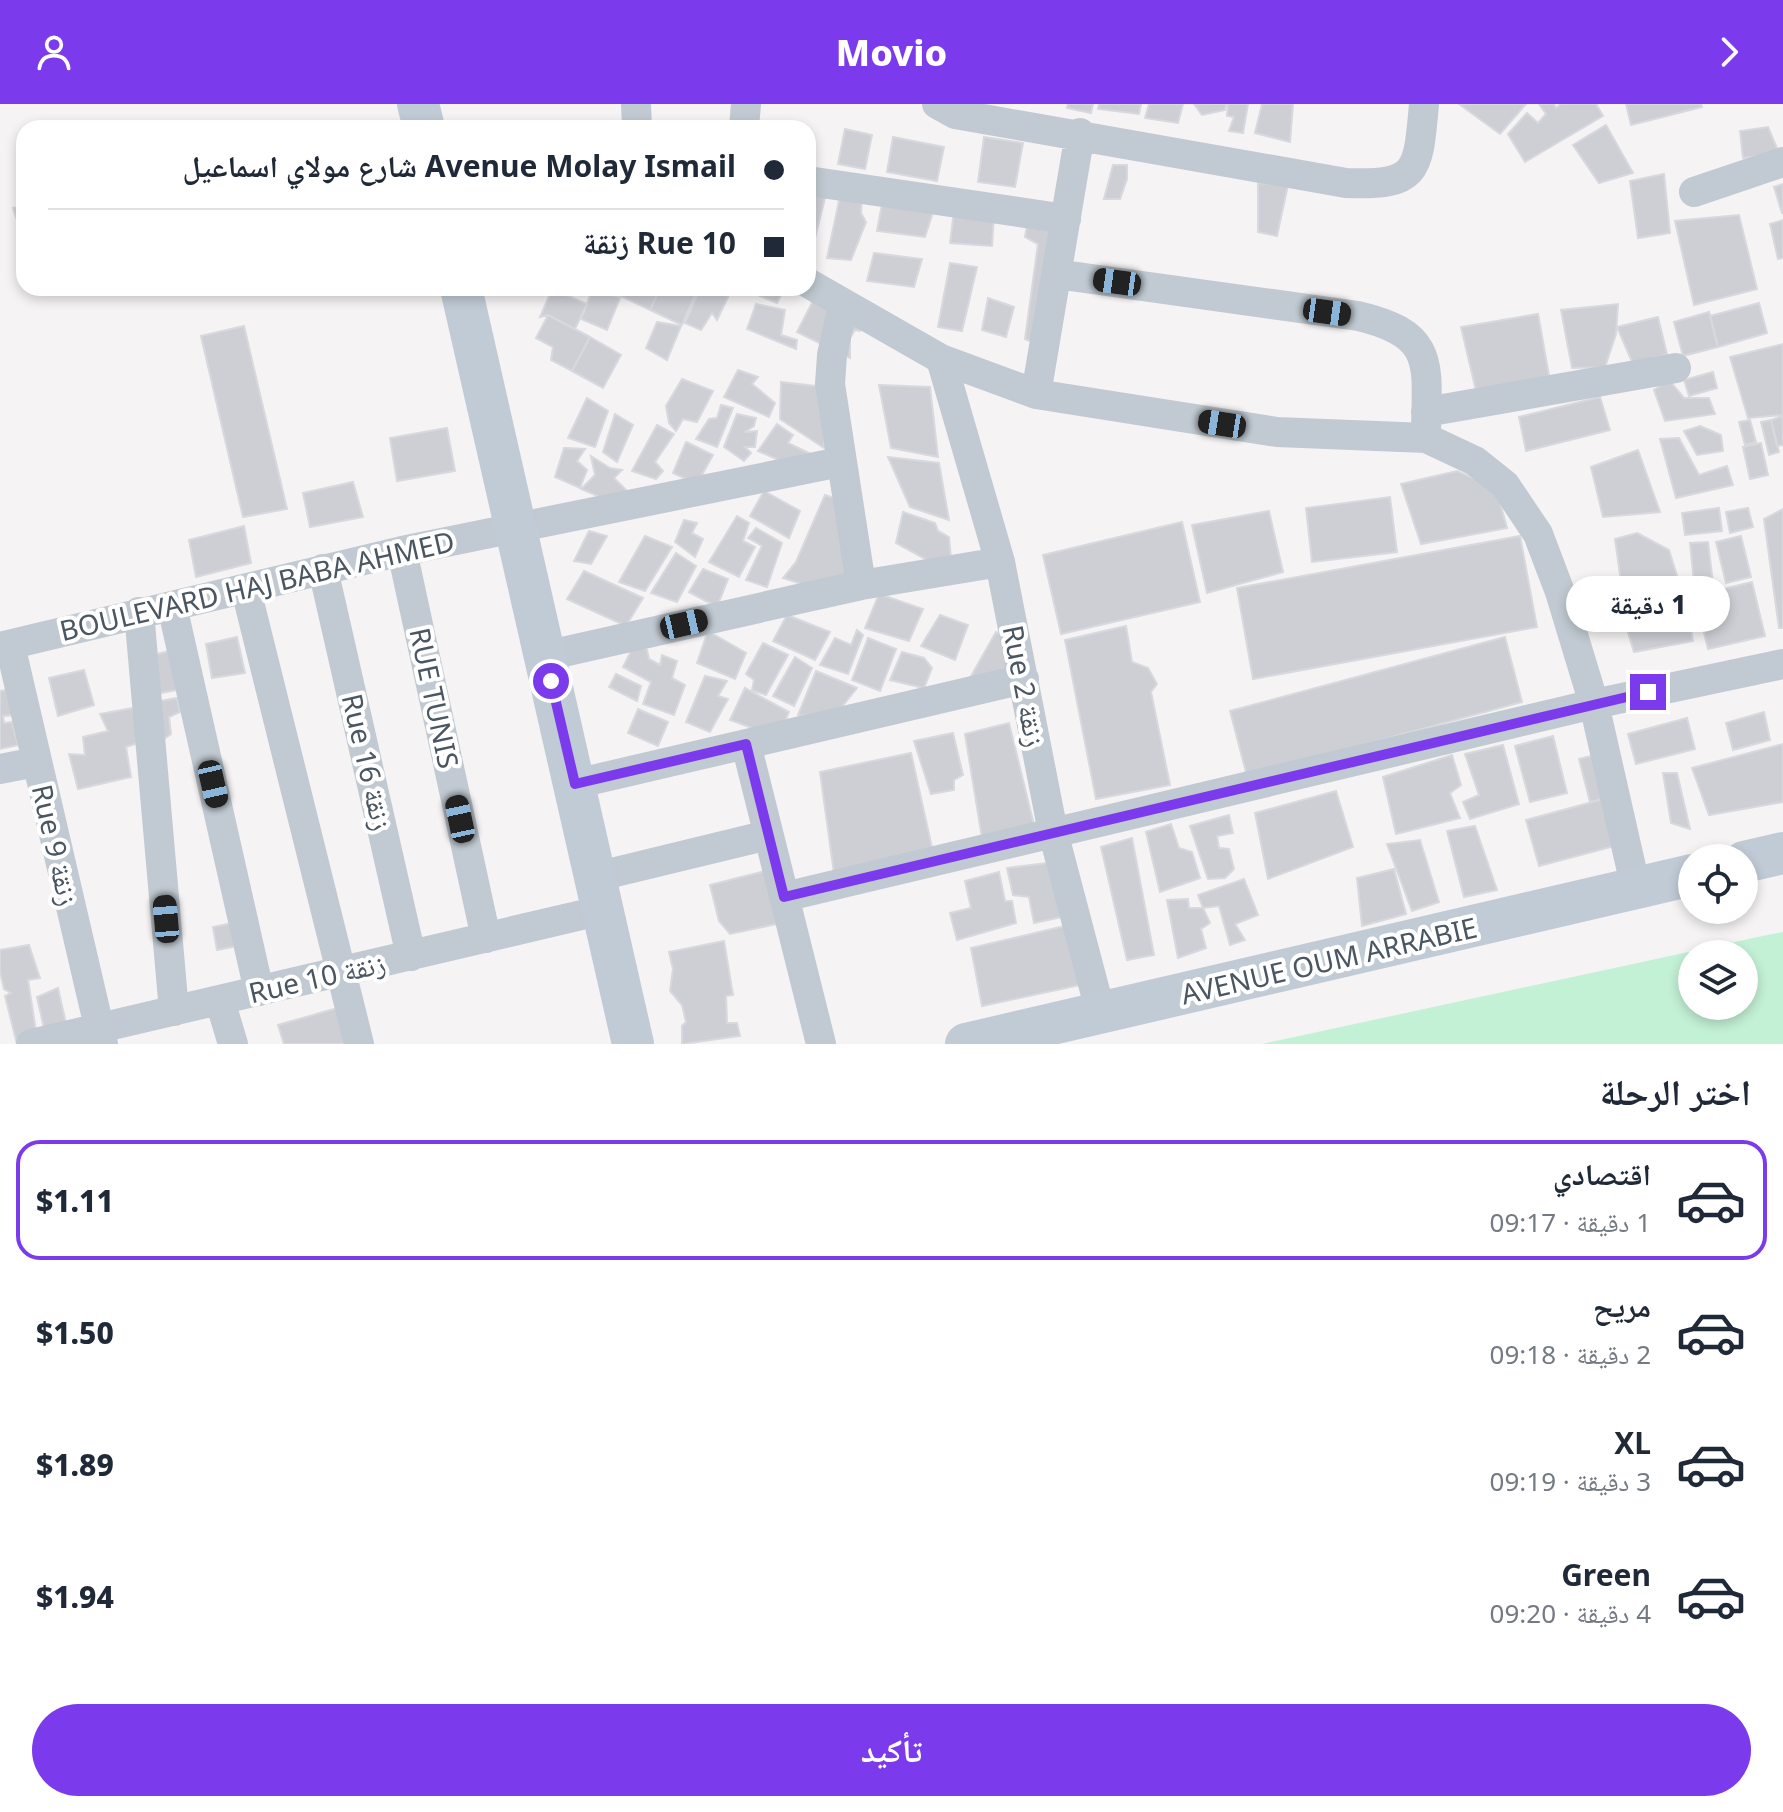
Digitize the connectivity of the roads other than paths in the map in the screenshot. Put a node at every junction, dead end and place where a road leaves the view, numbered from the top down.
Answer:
1 (937, 104) edge
2 (1424, 104) edge
3 (1080, 133) junction
4 (1783, 162) edge
5 (816, 182) edge
6 (1694, 192) dead end
7 (1066, 219) junction
8 (1056, 274) junction
9 (816, 288) edge
10 (463, 296) edge
11 (843, 305) junction
12 (941, 359) junction
13 (1676, 368) dead end
14 (1036, 394) junction
15 (1426, 425) junction
16 (840, 462) junction
17 (515, 526) junction
18 (402, 551) junction
19 (1000, 562) junction
20 (323, 569) junction
21 (861, 585) junction
22 (246, 590) junction
23 (172, 606) junction
24 (139, 612) junction
25 (5, 646) edge
26 (545, 656) junction
27 (1783, 664) edge
28 (1024, 679) junction
29 (1594, 704) junction
30 (746, 744) junction
31 (36, 762) junction
32 (0, 769) edge
33 (575, 784) junction
34 (1053, 832) junction
35 (768, 835) junction
36 (1783, 853) edge
37 (1758, 859) edge
38 (1678, 878) edge
39 (1636, 889) junction
40 (599, 894) junction
41 (784, 897) junction
42 (486, 938) junction
43 (411, 956) junction
44 (340, 972) junction
45 (259, 991) junction
46 (220, 1001) junction
47 (174, 1011) junction
48 (1101, 1014) junction
49 (101, 1036) edge
50 (31, 1044) edge
51 (233, 1044) edge
52 (359, 1044) edge
53 (633, 1044) edge
54 (821, 1044) edge
55 (966, 1044) edge

1 - 3 street
2 - 3 street
3 - 7 street
4 - 6 street
5 - 7 street
7 - 8 street
8 - 14 street
8 - 15 street
9 - 11 street
10 - 17 street
11 - 12 street
11 - 16 street
12 - 14 street
12 - 19 street, Rue 2 زنقة
13 - 15 street
14 - 15 street
15 - 29 street
16 - 17 street, BOULEVARD HAJ BABA AHMED
16 - 21 street
17 - 18 street, BOULEVARD HAJ BABA AHMED
17 - 26 street
18 - 20 street, BOULEVARD HAJ BABA AHMED
18 - 42 street, RUE TUNIS
19 - 21 street
19 - 28 street, Rue 2 زنقة
20 - 22 street, BOULEVARD HAJ BABA AHMED
20 - 43 street, Rue 16 زنقة
21 - 26 street
22 - 23 street, BOULEVARD HAJ BABA AHMED
22 - 44 street
23 - 24 street, BOULEVARD HAJ BABA AHMED
23 - 45 street
24 - 25 street, BOULEVARD HAJ BABA AHMED
24 - 47 street
25 - 31 street, Rue 9 زنقة
26 - 33 street
27 - 29 street
28 - 30 street
28 - 34 street, Rue 2 زنقة
29 - 34 street
29 - 39 street
30 - 33 street
30 - 35 street
31 - 32 street
31 - 49 street, Rue 9 زنقة
33 - 40 street
34 - 41 street
34 - 48 street, Rue 2 زنقة
35 - 40 street, Rue 10 زنقة
35 - 41 street
36 - 37 street
38 - 39 street, AVENUE OUM ARRABIE
39 - 48 street, AVENUE OUM ARRABIE
40 - 42 street, Rue 10 زنقة
40 - 53 street
41 - 54 street
42 - 43 street, Rue 10 زنقة
43 - 44 street, Rue 10 زنقة
44 - 45 street, Rue 10 زنقة
44 - 52 street
45 - 46 street, Rue 10 زنقة
46 - 47 street, Rue 10 زنقة
46 - 51 street
47 - 49 street, Rue 10 زنقة
48 - 55 street, AVENUE OUM ARRABIE
49 - 50 street, Rue 10 زنقة

